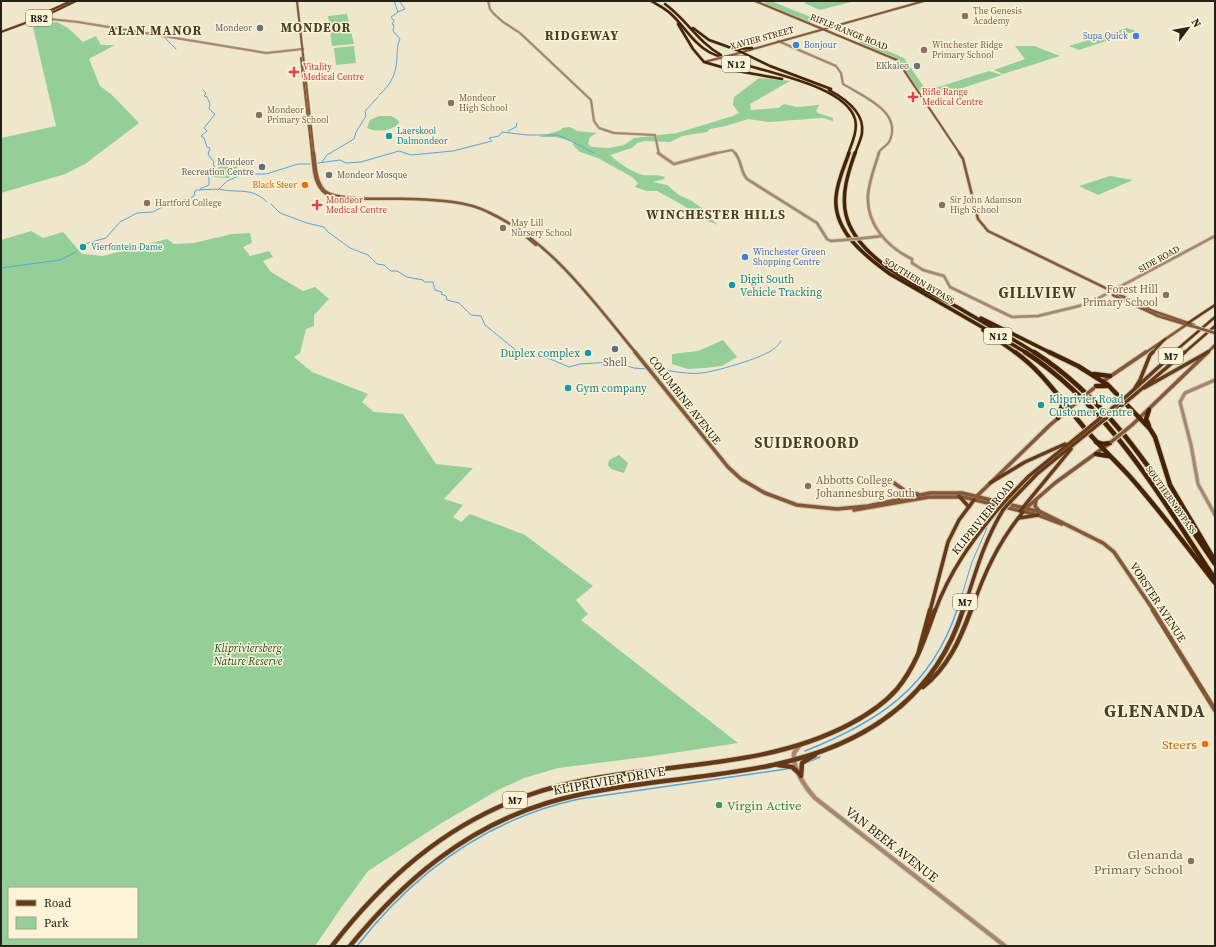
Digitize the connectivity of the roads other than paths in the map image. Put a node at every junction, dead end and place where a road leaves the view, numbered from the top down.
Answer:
1 (71, 1) edge
2 (76, 1) edge
3 (296, 1) edge
4 (488, 1) edge
5 (651, 1) edge
6 (755, 1) edge
7 (924, 1) edge
8 (658, 2) edge
9 (48, 16) junction
10 (682, 17) junction
11 (823, 29) junction
12 (1, 31) edge
13 (779, 41) junction
14 (774, 43) junction
15 (786, 44) junction
16 (722, 46) junction
17 (302, 49) junction
18 (753, 49) junction
19 (741, 52) junction
20 (748, 56) junction
21 (704, 62) junction
22 (838, 99) junction
23 (850, 104) junction
24 (882, 236) junction
25 (1215, 236) edge
26 (858, 238) junction
27 (1111, 292) junction
28 (1125, 299) junction
29 (934, 300) junction
30 (949, 303) junction
31 (1215, 305) edge
32 (1215, 318) edge
33 (1175, 322) junction
34 (1187, 324) junction
35 (1215, 326) edge
36 (1176, 331) junction
37 (1215, 332) edge
38 (1165, 339) junction
39 (1215, 345) edge
40 (1209, 351) junction
41 (1088, 372) junction
42 (1110, 376) junction
43 (1215, 380) edge
44 (1102, 382) junction
45 (1095, 387) junction
46 (1112, 389) junction
47 (1135, 392) junction
48 (1059, 395) junction
49 (1068, 409) junction
50 (1149, 410) junction
51 (1058, 418) junction
52 (1140, 418) junction
53 (1150, 429) junction
54 (1083, 435) junction
55 (1072, 441) junction
56 (1078, 441) junction
57 (1096, 442) junction
58 (1111, 443) junction
59 (1102, 449) junction
60 (1096, 454) junction
61 (1111, 458) junction
62 (894, 483) dead end
63 (990, 483) junction
64 (923, 494) junction
65 (959, 496) junction
66 (975, 498) junction
67 (1036, 499) junction
68 (1007, 502) junction
69 (969, 507) junction
70 (1000, 508) junction
71 (841, 509) junction
72 (1023, 510) junction
73 (1039, 514) junction
74 (1215, 516) edge
75 (1018, 518) junction
76 (1215, 561) edge
77 (1215, 564) edge
78 (1215, 579) edge
79 (1215, 583) edge
80 (918, 658) junction
81 (920, 689) junction
82 (1215, 710) edge
83 (800, 745) junction
84 (823, 750) junction
85 (794, 760) junction
86 (776, 764) junction
87 (800, 775) junction
88 (332, 946) edge
89 (350, 946) edge
90 (1005, 946) edge

1 - 12 main road, R82
2 - 9 main road, R82
3 - 17 main road, COLUMBINE AVENUE
4 - 26 street, bridge
5 - 8 highway, SOUTHERN BYPASS / N12
6 - 11 main road, RIFLE RANGE ROAD
7 - 11 main road, XAVIER STREET
8 - 10 highway, SOUTHERN BYPASS / N12
8 - 21 highway
8 - 22 highway, SOUTHERN BYPASS / N12
9 - 12 main road, R82
9 - 17 street
10 - 16 highway
10 - 23 highway, SOUTHERN BYPASS / N12
11 - 13 main road, XAVIER STREET
11 - 27 main road, RIFLE RANGE ROAD
13 - 14 main road, XAVIER STREET
13 - 15 street
13 - 18 main road, XAVIER STREET
14 - 15 main road
14 - 18 main road, XAVIER STREET
15 - 24 street
16 - 18 highway
16 - 19 highway
17 - 71 main road, COLUMBINE AVENUE
18 - 19 main road, XAVIER STREET
18 - 20 highway
19 - 20 highway
19 - 21 main road, XAVIER STREET, bridge
20 - 23 highway
21 - 22 highway
22 - 29 highway, SOUTHERN BYPASS / N12
23 - 26 highway, SOUTHERN BYPASS / N12
24 - 26 street, bridge
24 - 27 street, SIDE ROAD
25 - 27 street, SIDE ROAD
26 - 30 highway, SOUTHERN BYPASS / N12
27 - 28 main road, RIFLE RANGE ROAD
28 - 33 main road, RIFLE RANGE ROAD
28 - 34 main road, RIFLE RANGE ROAD
29 - 48 highway
29 - 78 highway, SOUTHERN BYPASS / N12
30 - 41 highway
30 - 77 highway, SOUTHERN BYPASS / N12
31 - 34 main road
32 - 47 main road, KLIPRIVIER ROAD / M7
33 - 34 main road, RIFLE RANGE ROAD
33 - 36 main road
34 - 36 main road
34 - 37 main road, RIFLE RANGE ROAD, bridge
35 - 47 main road, KLIPRIVIER ROAD / M7
36 - 38 main road
38 - 42 main road
38 - 47 main road
39 - 40 main road
40 - 47 main road
40 - 50 main road
41 - 42 highway
41 - 44 highway
42 - 44 main road
43 - 74 street
44 - 45 main road
44 - 46 highway
45 - 46 highway
45 - 49 main road, bridge
46 - 52 highway
47 - 54 main road, KLIPRIVIER ROAD / M7, bridge
48 - 49 highway
48 - 51 highway
49 - 51 main road
49 - 57 highway
50 - 52 main road
50 - 53 highway
51 - 63 main road
52 - 53 highway
52 - 58 main road, bridge
53 - 76 highway
54 - 55 main road, KLIPRIVIER ROAD / M7
54 - 56 main road, KLIPRIVIER ROAD / M7
55 - 63 main road
55 - 68 main road, KLIPRIVIER ROAD / M7
56 - 68 main road, KLIPRIVIER ROAD / M7
56 - 72 main road
57 - 58 highway
57 - 59 highway
58 - 59 main road
59 - 60 main road
59 - 61 highway
60 - 61 highway
60 - 67 main road
61 - 79 highway
62 - 64 main road
63 - 66 main road
64 - 66 main road, COLUMBINE AVENUE
64 - 71 main road, COLUMBINE AVENUE
65 - 66 main road, COLUMBINE AVENUE
65 - 69 main road
65 - 71 main road, COLUMBINE AVENUE
66 - 68 main road, COLUMBINE AVENUE
66 - 69 main road
66 - 70 main road, COLUMBINE AVENUE
67 - 72 main road
67 - 73 main road
68 - 70 main road, KLIPRIVIER ROAD / M7, bridge
68 - 72 main road, VORSTER AVENUE
69 - 80 main road
70 - 72 main road, VORSTER AVENUE
70 - 80 main road, KLIPRIVIER ROAD / M7
70 - 81 main road, KLIPRIVIER ROAD / M7
72 - 73 main road, VORSTER AVENUE
72 - 75 main road
73 - 75 main road
73 - 82 main road, VORSTER AVENUE
75 - 81 main road
80 - 83 main road, KLIPRIVIER ROAD / M7
81 - 84 main road, KLIPRIVIER ROAD / M7
83 - 85 street
83 - 88 main road, KLIPRIVIER DRIVE / M7
84 - 85 main road, KLIPRIVIER DRIVE / M7
84 - 87 main road
85 - 86 main road, KLIPRIVIER DRIVE / M7
85 - 87 street, VAN BEEK AVENUE
86 - 87 main road
86 - 89 main road, KLIPRIVIER DRIVE / M7
87 - 90 street, VAN BEEK AVENUE

